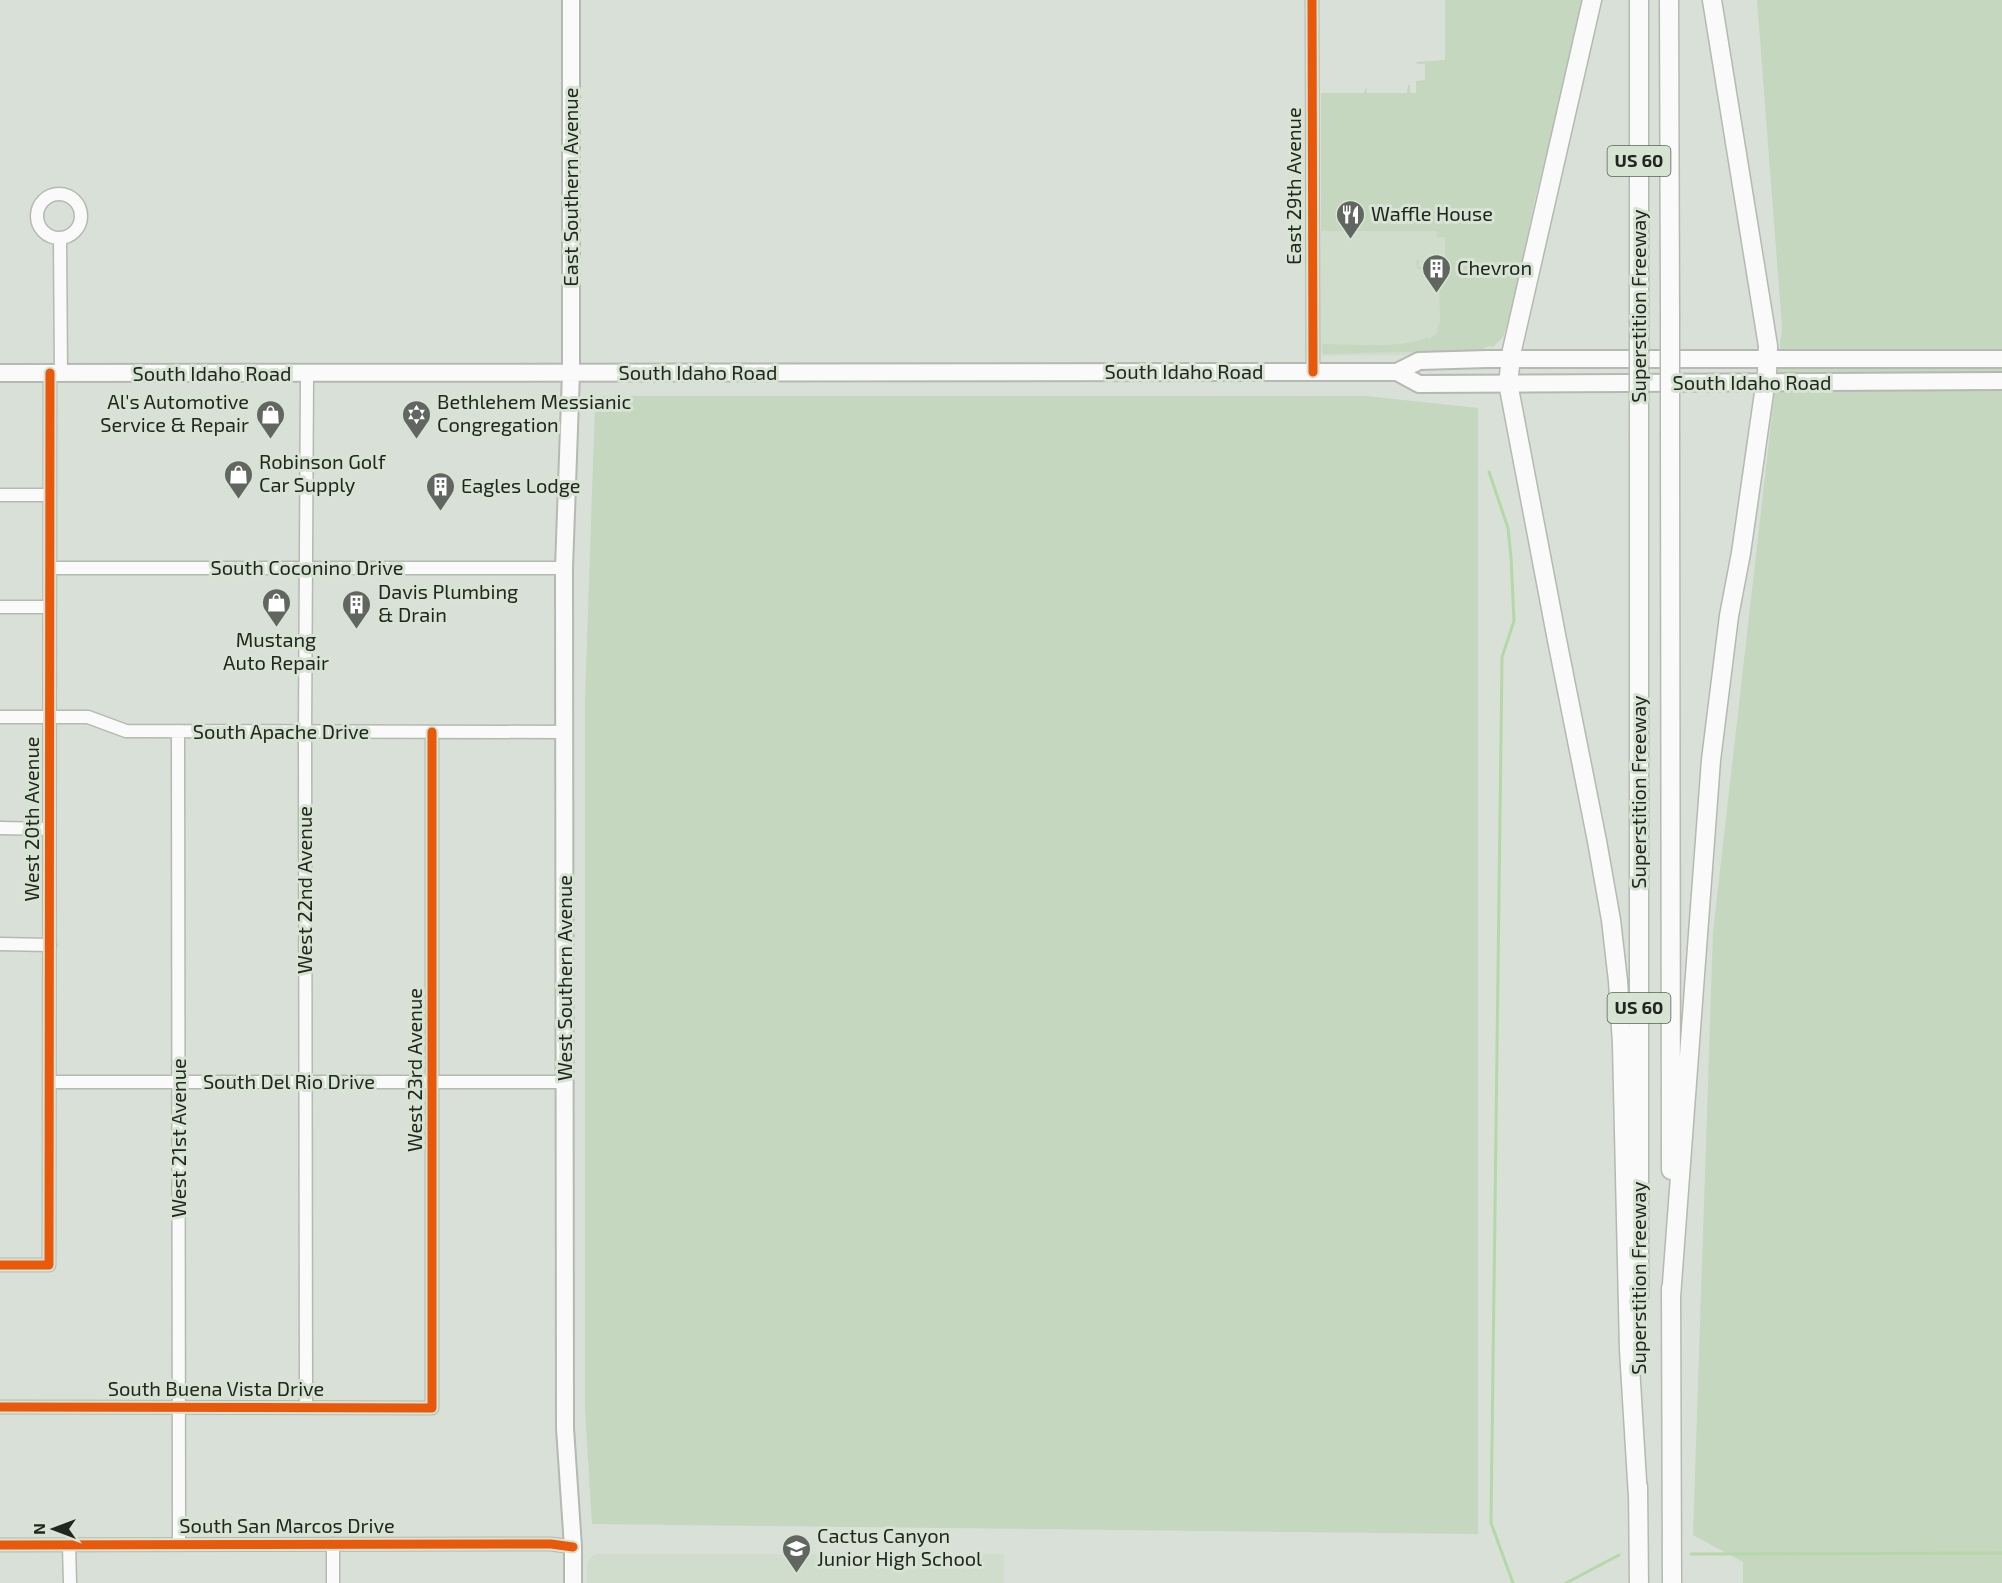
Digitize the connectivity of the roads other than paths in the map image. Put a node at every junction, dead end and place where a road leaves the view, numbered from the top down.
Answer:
1 (571, 0) edge
2 (1312, 0) edge
3 (1592, 0) edge
4 (1639, 0) edge
5 (1669, 0) edge
6 (1712, 0) edge
7 (60, 239) dead end
8 (2002, 359) edge
9 (1510, 360) junction
10 (1768, 360) junction
11 (1313, 372) junction
12 (1397, 372) junction
13 (55, 373) junction
14 (0, 374) edge
15 (307, 374) junction
16 (571, 374) junction
17 (2002, 381) edge
18 (1767, 382) junction
19 (1509, 383) junction
20 (0, 495) edge
21 (49, 495) junction
22 (305, 567) junction
23 (50, 568) junction
24 (564, 568) junction
25 (0, 607) edge
26 (50, 607) junction
27 (0, 717) edge
28 (50, 717) junction
29 (178, 732) junction
30 (305, 732) junction
31 (432, 732) junction
32 (564, 732) junction
33 (0, 828) edge
34 (49, 829) junction
35 (0, 945) edge
36 (50, 945) junction
37 (179, 1081) junction
38 (434, 1082) junction
39 (565, 1082) junction
40 (50, 1083) junction
41 (305, 1083) junction
42 (0, 1265) edge
43 (1671, 1298) junction
44 (306, 1406) junction
45 (0, 1407) edge
46 (179, 1407) junction
47 (432, 1408) joint
48 (1638, 1497) junction
49 (179, 1544) junction
50 (333, 1544) junction
51 (0, 1545) edge
52 (69, 1545) junction
53 (573, 1547) junction
54 (1672, 1580) edge
55 (70, 1583) edge
56 (333, 1583) edge
57 (573, 1583) edge
58 (1639, 1583) edge

1 - 16 main road, East Southern Avenue
2 - 11 street, East 29th Avenue
3 - 9 highway
4 - 48 highway, Superstition Freeway / US 60, bridge
5 - 43 highway, Superstition Freeway / US 60, bridge
6 - 10 highway
7 - 13 street, West 20th Avenue
8 - 10 main road, South Idaho Road
9 - 10 main road, South Idaho Road
9 - 12 main road, South Idaho Road
9 - 19 highway
10 - 18 highway
11 - 12 main road, South Idaho Road
11 - 16 main road, South Idaho Road
12 - 19 main road, South Idaho Road
13 - 14 main road, South Idaho Road
13 - 15 main road, South Idaho Road
13 - 21 street, West 20th Avenue
15 - 16 main road, South Idaho Road
15 - 22 street, West 22nd Avenue
16 - 24 main road, West Southern Avenue
17 - 18 main road, South Idaho Road
18 - 19 main road, South Idaho Road
18 - 43 highway
19 - 48 highway
20 - 21 street
21 - 23 street, West 20th Avenue
22 - 23 street, South Coconino Drive
22 - 24 street, South Coconino Drive
22 - 30 street, West 22nd Avenue
23 - 26 street, West 20th Avenue
24 - 32 main road, West Southern Avenue
25 - 26 street
26 - 28 street, West 20th Avenue
27 - 28 street, South Apache Drive
28 - 29 street, South Apache Drive
28 - 34 street, West 20th Avenue
29 - 30 street, South Apache Drive
29 - 37 street, West 21st Avenue
30 - 31 street, South Apache Drive
30 - 41 street, West 22nd Avenue
31 - 32 street, South Apache Drive
31 - 38 street, West 23rd Avenue
32 - 39 main road, West Southern Avenue
33 - 34 street
34 - 36 street, West 20th Avenue
35 - 36 street
36 - 40 street, West 20th Avenue
37 - 40 street, South Del Rio Drive
37 - 41 street, South Del Rio Drive
37 - 46 street, West 21st Avenue
38 - 39 street, South Del Rio Drive
38 - 41 street, South Del Rio Drive
38 - 47 street, West 23rd Avenue
39 - 53 main road, West Southern Avenue
40 - 42 street, West 20th Avenue
41 - 44 street, West 22nd Avenue
43 - 54 highway, Superstition Freeway / US 60
44 - 46 street, South Buena Vista Drive
44 - 47 street, South Buena Vista Drive
45 - 46 street, South Buena Vista Drive
46 - 49 street, West 21st Avenue
48 - 58 highway, Superstition Freeway / US 60
49 - 50 street, South San Marcos Drive
49 - 52 street, South San Marcos Drive
50 - 53 street, South San Marcos Drive
50 - 56 street
51 - 52 street, South San Marcos Drive
52 - 55 street
53 - 57 main road, West Southern Avenue

